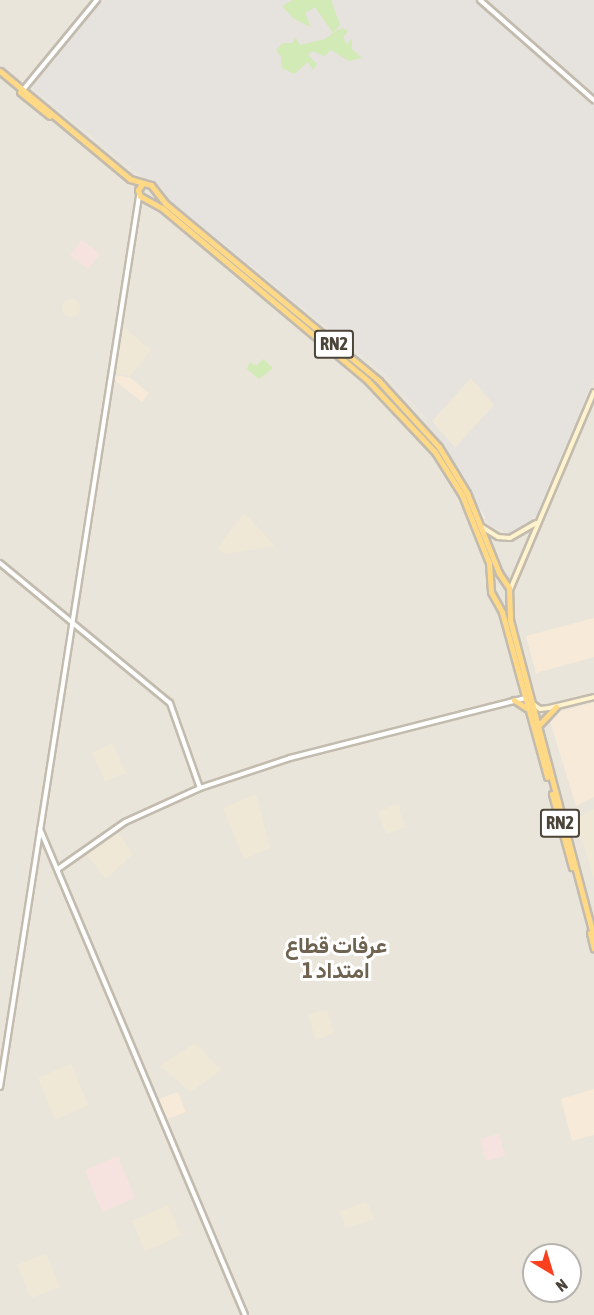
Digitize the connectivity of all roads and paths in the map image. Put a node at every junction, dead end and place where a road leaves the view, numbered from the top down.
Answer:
1 (97, 0) edge
2 (480, 0) edge
3 (0, 73) edge
4 (23, 90) junction
5 (594, 100) edge
6 (142, 184) junction
7 (152, 187) junction
8 (142, 195) junction
9 (594, 392) edge
10 (470, 514) junction
11 (538, 520) junction
12 (483, 528) junction
13 (0, 563) edge
14 (514, 576) junction
15 (504, 582) junction
16 (493, 586) junction
17 (509, 593) junction
18 (497, 599) junction
19 (74, 623) junction
20 (594, 697) edge
21 (525, 698) junction
22 (514, 700) junction
23 (534, 705) junction
24 (556, 707) junction
25 (528, 709) junction
26 (539, 725) junction
27 (200, 788) junction
28 (40, 829) junction
29 (46, 844) junction
30 (37, 848) junction
31 (58, 869) junction
32 (594, 937) edge
33 (594, 949) edge
34 (0, 1087) edge
35 (245, 1315) edge

1 - 4 street
2 - 5 street
3 - 4 highway, RN2
3 - 8 highway, RN2
4 - 6 highway, RN2
6 - 7 highway
6 - 8 highway
7 - 8 highway
7 - 12 highway, RN2
8 - 10 highway, RN2
8 - 19 street
9 - 11 main road
10 - 12 main road
10 - 16 highway, RN2
11 - 12 main road
11 - 14 main road
12 - 15 highway, RN2
13 - 19 street
14 - 15 main road
14 - 17 main road
15 - 16 highway
15 - 17 highway
16 - 18 highway
17 - 18 highway
17 - 23 highway, RN2
18 - 21 highway, RN2
19 - 27 street
19 - 28 street
20 - 24 main road
21 - 22 street
21 - 23 main road
21 - 25 highway, RN2
22 - 25 highway
22 - 27 street
23 - 24 main road
23 - 26 highway, RN2
24 - 26 highway
25 - 33 highway, RN2
26 - 32 highway, RN2
27 - 31 street
28 - 29 street
28 - 30 street
29 - 30 street
29 - 31 street
30 - 34 street
31 - 35 street

